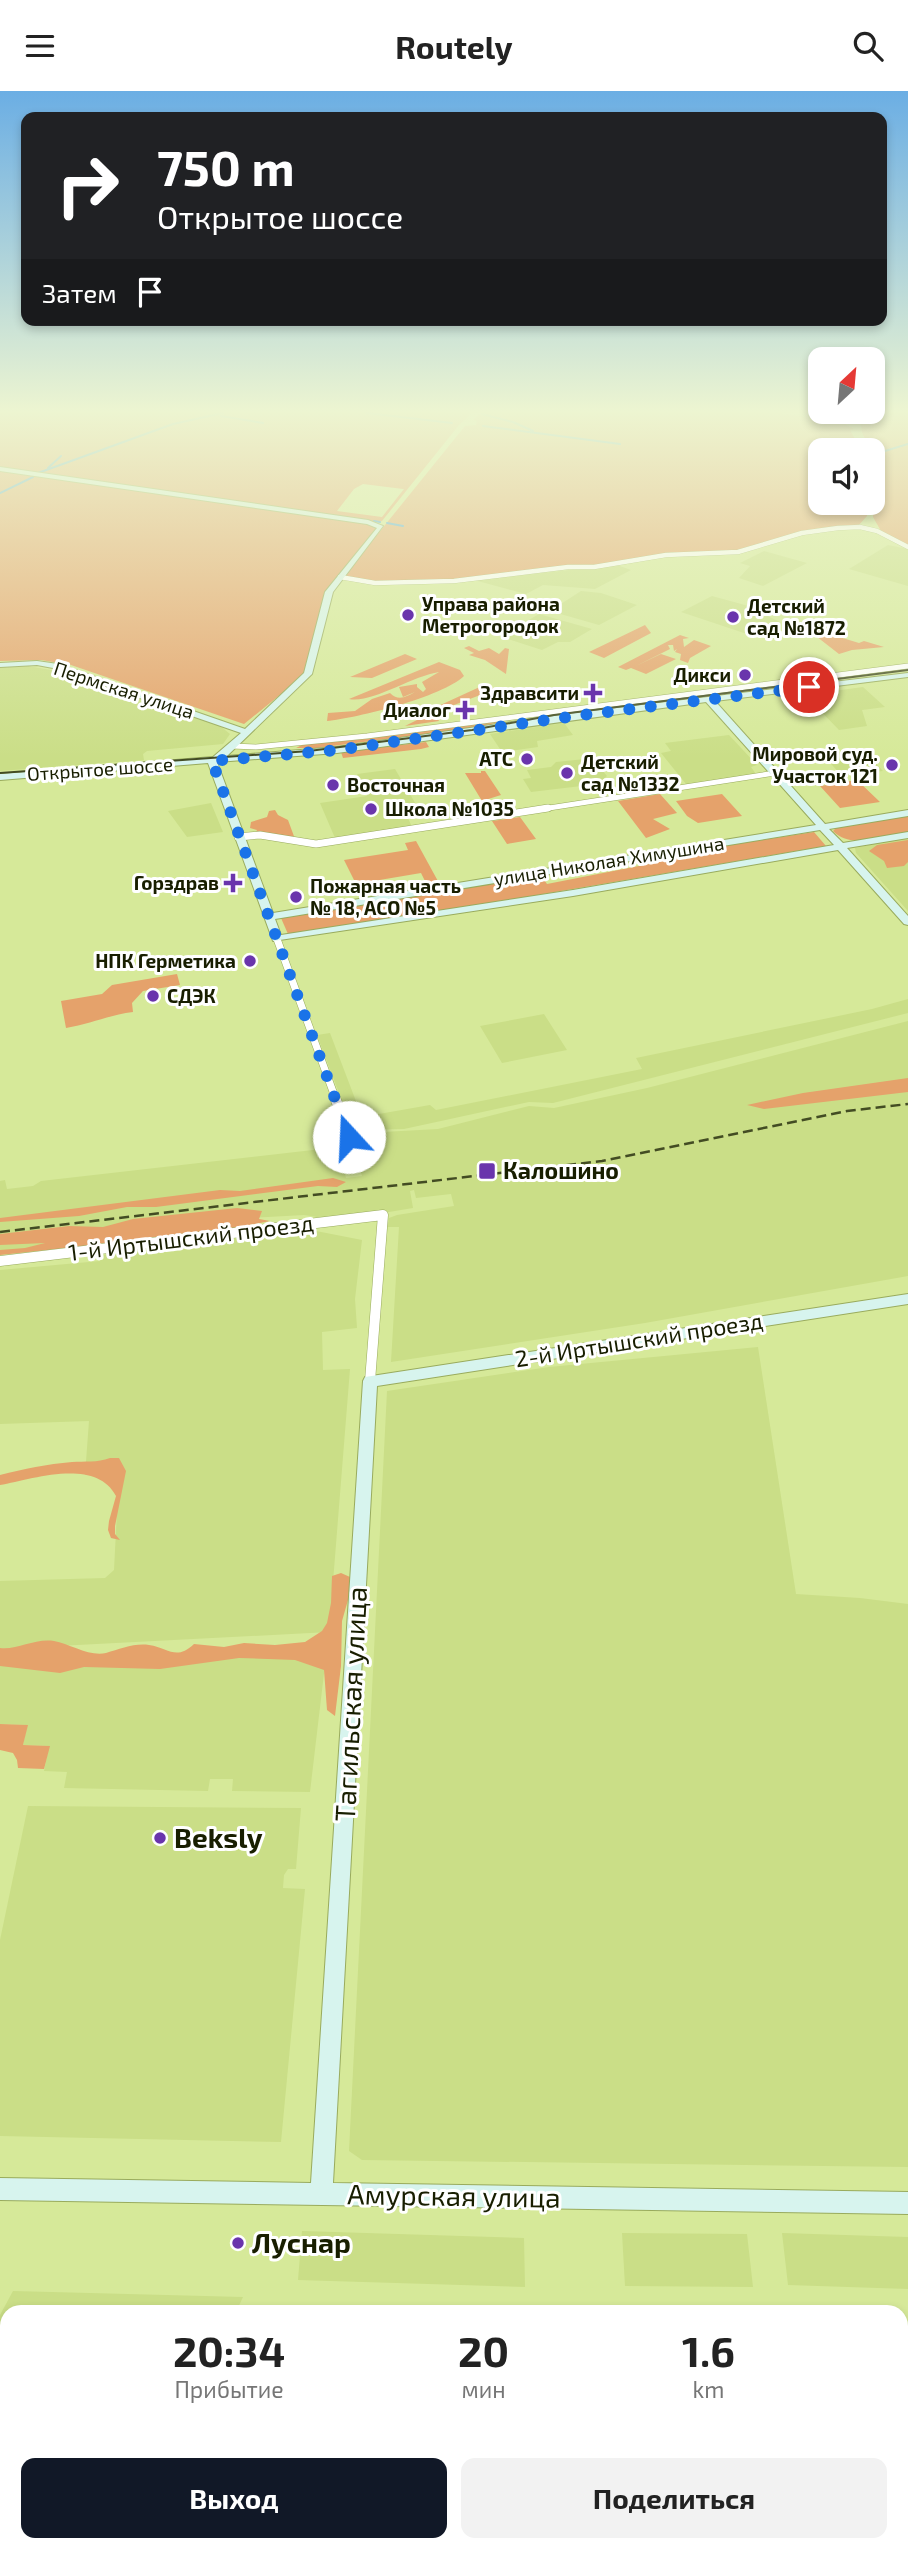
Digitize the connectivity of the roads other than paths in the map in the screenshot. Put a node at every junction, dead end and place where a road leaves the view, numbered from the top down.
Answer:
1 (380, 528) edge
2 (842, 528) edge
3 (863, 528) edge
4 (908, 547) edge
5 (340, 577) junction
6 (0, 665) edge
7 (908, 666) edge
8 (852, 673) junction
9 (908, 674) edge
10 (861, 680) junction
11 (708, 699) junction
12 (535, 718) junction
13 (245, 732) junction
14 (232, 746) junction
15 (212, 761) junction
16 (184, 764) junction
17 (775, 773) junction
18 (0, 776) edge
19 (215, 777) junction
20 (908, 813) edge
21 (823, 827) junction
22 (908, 835) edge
23 (238, 837) junction
24 (841, 847) junction
25 (268, 917) junction
26 (908, 922) edge
27 (277, 939) junction
28 (349, 1137) dead end
29 (383, 1215) joint
30 (0, 1261) edge
31 (908, 1299) edge
32 (370, 1381) junction
33 (0, 2189) edge
34 (321, 2194) junction
35 (908, 2203) edge

1 - 5 street
2 - 5 street
3 - 4 street
5 - 13 street
6 - 13 street, Пермская улица
7 - 8 street
8 - 10 street
8 - 12 street
9 - 10 street, Открытое шоссе
10 - 11 street, Открытое шоссе
11 - 12 street, Открытое шоссе
11 - 17 street
12 - 14 street
12 - 15 street, Открытое шоссе
13 - 14 street
14 - 15 street
15 - 16 street, Открытое шоссе
15 - 19 street
16 - 18 street, Открытое шоссе
16 - 19 street
17 - 21 street
17 - 23 street
19 - 23 street
20 - 21 street, улица Николая Химушина
21 - 24 street
21 - 25 street, улица Николая Химушина
22 - 24 street, улица Николая Химушина
23 - 25 street
24 - 26 street
24 - 27 street, улица Николая Химушина
25 - 27 street
27 - 28 street
29 - 30 street, 1-й Иртышский проезд
29 - 32 street, Тагильская улица
31 - 32 street, 2-й Иртышский проезд
32 - 34 street, Тагильская улица
33 - 34 street, Амурская улица
34 - 35 street, Амурская улица

